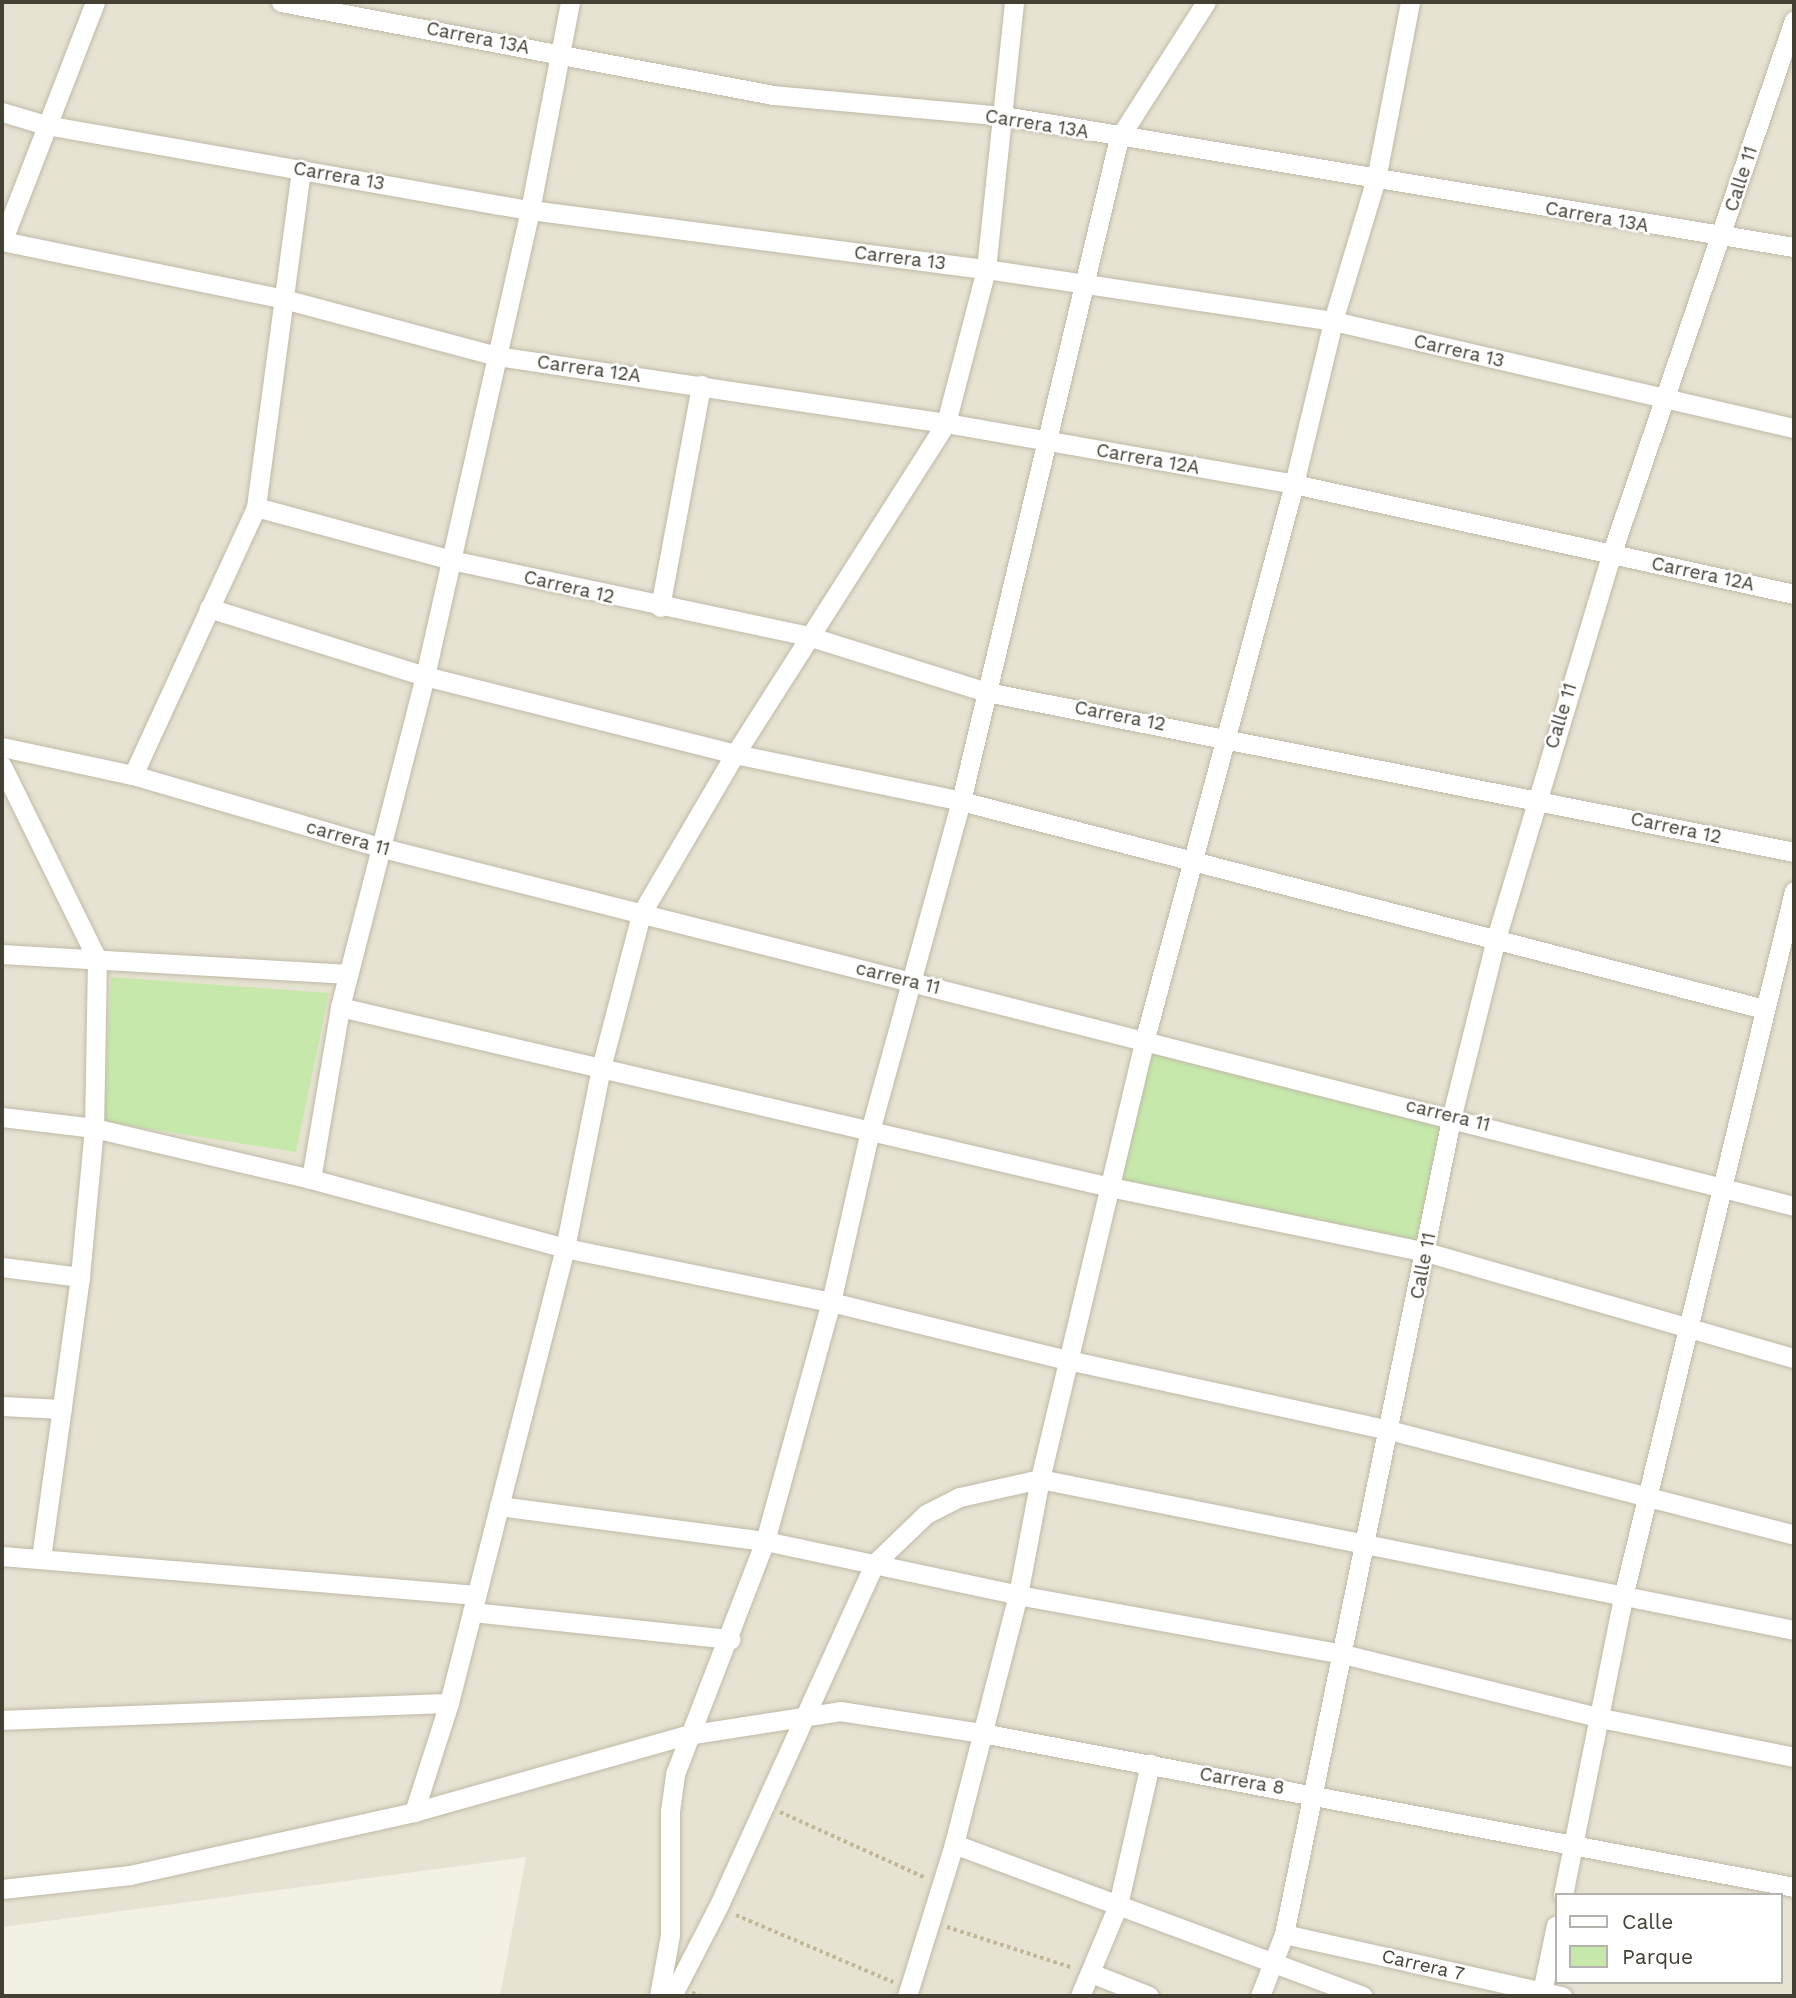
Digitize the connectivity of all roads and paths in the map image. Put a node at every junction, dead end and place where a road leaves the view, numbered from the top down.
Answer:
1 (95, 2) edge
2 (281, 2) edge
3 (570, 2) edge
4 (1014, 2) edge
5 (1206, 2) edge
6 (1410, 2) edge
7 (1794, 20) edge
8 (562, 54) junction
9 (2, 112) edge
10 (1004, 116) junction
11 (46, 125) junction
12 (1119, 138) junction
13 (301, 169) junction
14 (1376, 179) junction
15 (530, 210) junction
16 (1722, 238) junction
17 (2, 241) edge
18 (1794, 247) edge
19 (986, 269) junction
20 (1084, 284) junction
21 (280, 298) junction
22 (1333, 321) junction
23 (497, 356) junction
24 (701, 385) junction
25 (1666, 399) junction
26 (946, 423) junction
27 (1794, 428) edge
28 (1047, 442) junction
29 (1294, 484) junction
30 (256, 507) junction
31 (1611, 555) junction
32 (451, 560) junction
33 (1794, 594) edge
34 (660, 607) junction
35 (209, 608) junction
36 (808, 636) junction
37 (425, 676) junction
38 (987, 692) junction
39 (1228, 736) junction
40 (2, 747) edge
41 (735, 754) junction
42 (2, 766) edge
43 (133, 775) junction
44 (1535, 799) junction
45 (961, 802) junction
46 (383, 848) junction
47 (1794, 852) edge
48 (1192, 862) junction
49 (1794, 891) edge
50 (642, 914) junction
51 (1495, 942) junction
52 (2, 954) edge
53 (97, 959) junction
54 (348, 974) junction
55 (911, 981) junction
56 (340, 1007) junction
57 (1764, 1009) junction
58 (1144, 1042) junction
59 (601, 1068) junction
60 (1452, 1115) junction
61 (2, 1117) edge
62 (94, 1128) junction
63 (870, 1131) junction
64 (310, 1179) junction
65 (1721, 1186) junction
66 (1110, 1187) junction
67 (1794, 1206) edge
68 (565, 1248) junction
69 (1426, 1252) junction
70 (2, 1267) edge
71 (80, 1277) junction
72 (831, 1302) junction
73 (1686, 1328) junction
74 (1794, 1358) edge
75 (1068, 1360) junction
76 (2, 1406) edge
77 (62, 1409) junction
78 (1389, 1430) junction
79 (1041, 1479) junction
80 (1648, 1497) junction
81 (499, 1506) junction
82 (1794, 1535) edge
83 (765, 1541) junction
84 (1363, 1542) junction
85 (2, 1556) edge
86 (41, 1558) junction
87 (874, 1564) junction
88 (1624, 1593) junction
89 (1018, 1594) junction
90 (474, 1604) junction
91 (1794, 1630) edge
92 (731, 1639) junction
93 (1343, 1654) junction
94 (449, 1703) junction
95 (808, 1713) junction
96 (1601, 1718) junction
97 (2, 1720) edge
98 (982, 1733) junction
99 (687, 1735) junction
100 (1794, 1757) edge
101 (1150, 1764) junction
102 (1314, 1795) junction
103 (765, 1805) junction
104 (414, 1812) junction
105 (1573, 1843) junction
106 (954, 1844) junction
107 (940, 1884) junction
108 (1794, 1887) edge
109 (2, 1889) edge
110 (1563, 1893) edge
111 (1118, 1905) junction
112 (718, 1908) junction
113 (929, 1922) junction
114 (1284, 1934) junction
115 (1554, 1960) edge
116 (1274, 1966) junction
117 (1091, 1973) junction
118 (908, 1993) edge
119 (1552, 1994) edge
120 (659, 1996) edge
121 (672, 1996) edge
122 (1080, 1996) edge
123 (1149, 1996) edge
124 (1260, 1996) edge
125 (1363, 1996) edge

1 - 11 street
2 - 8 street, Carrera 13A
3 - 8 street
4 - 10 street
5 - 12 street
6 - 14 street
7 - 16 street, Calle 11
8 - 10 street, Carrera 13A
8 - 15 street
9 - 11 street, Carrera 13
10 - 12 street, Carrera 13A
10 - 19 street
11 - 13 street, Carrera 13
11 - 17 street
12 - 14 street, Carrera 13A
12 - 20 street
13 - 15 street, Carrera 13
13 - 21 street
14 - 16 street, Carrera 13A
14 - 22 street
15 - 19 street, Carrera 13
15 - 23 street
16 - 18 street, Carrera 13A
16 - 25 street, Calle 11
17 - 21 street, Carrera 12A
19 - 20 street, Carrera 13
19 - 26 street
20 - 22 street, Carrera 13
20 - 28 street
21 - 23 street, Carrera 12A
21 - 30 street
22 - 25 street, Carrera 13
22 - 29 street
23 - 24 street, Carrera 12A
23 - 32 street
24 - 26 street, Carrera 12A
24 - 34 street
25 - 27 street, Carrera 13
25 - 31 street, Calle 11
26 - 28 street, Carrera 12A
26 - 36 street
28 - 29 street, Carrera 12A
28 - 38 street
29 - 31 street, Carrera 12A
29 - 39 street
30 - 32 street, Carrera 12
30 - 35 street
31 - 33 street, Carrera 12A
31 - 44 street, Calle 11
32 - 34 street, Carrera 12
32 - 37 street
34 - 36 street, Carrera 12
35 - 37 street
35 - 43 street
36 - 38 street, Carrera 12
36 - 41 street
37 - 41 street
37 - 46 street
38 - 39 street, Carrera 12
38 - 45 street
39 - 44 street, Carrera 12
39 - 48 street
40 - 43 street, carrera 11
41 - 45 street
41 - 50 street
42 - 53 street
43 - 46 street, carrera 11
44 - 47 street, Carrera 12
44 - 51 street, Calle 11
45 - 48 street
45 - 55 street
46 - 50 street, carrera 11
46 - 54 street
48 - 51 street
48 - 58 street
49 - 57 street
50 - 55 street, carrera 11
50 - 59 street
51 - 57 street
51 - 60 street, Calle 11
52 - 53 street
53 - 54 street
53 - 62 street
54 - 56 street
55 - 58 street, carrera 11
55 - 63 street
56 - 59 street
56 - 64 street
57 - 65 street
58 - 60 street, carrera 11
58 - 66 street
59 - 63 street
59 - 68 street
60 - 65 street, carrera 11
60 - 69 street, Calle 11
61 - 62 street
62 - 64 street
62 - 71 street
63 - 66 street
63 - 72 street
64 - 68 street
65 - 67 street, carrera 11
65 - 73 street
66 - 69 street
66 - 75 street
68 - 72 street
68 - 81 street
69 - 73 street
69 - 78 street, Calle 11
70 - 71 street
71 - 77 street
72 - 75 street
72 - 83 street
73 - 74 street
73 - 80 street
75 - 78 street
75 - 79 street
76 - 77 street
77 - 86 street
78 - 80 street
78 - 84 street, Calle 11
79 - 84 street
79 - 87 street
79 - 89 street
80 - 82 street
80 - 88 street
81 - 83 street
81 - 90 street
83 - 87 street
83 - 92 street
84 - 88 street
84 - 93 street, Calle 11
85 - 86 street
86 - 90 street
87 - 89 street
87 - 95 street
88 - 91 street
88 - 96 street
89 - 93 street
89 - 98 street
90 - 92 street
90 - 94 street
92 - 99 street
93 - 96 street
93 - 102 street, Calle 11
94 - 97 street
94 - 104 street
95 - 98 street, Carrera 8
95 - 99 street, Carrera 8
95 - 103 street
96 - 100 street
96 - 105 street
98 - 101 street, Carrera 8
98 - 106 street
99 - 104 street, Carrera 8
99 - 120 street
101 - 102 street, Carrera 8
101 - 111 street
102 - 105 street, Carrera 8
102 - 114 street, Calle 11
103 - 107 path
103 - 112 street
104 - 109 street, Carrera 8
105 - 108 street, Carrera 8
105 - 110 street
106 - 107 street
106 - 111 street
107 - 113 street
111 - 116 street
111 - 117 street
112 - 118 path
112 - 121 street
113 - 117 path
113 - 118 street
114 - 116 street, Calle 11
114 - 119 street, Carrera 7
115 - 119 street
116 - 124 street, Calle 11
116 - 125 street
117 - 122 street
117 - 123 street

